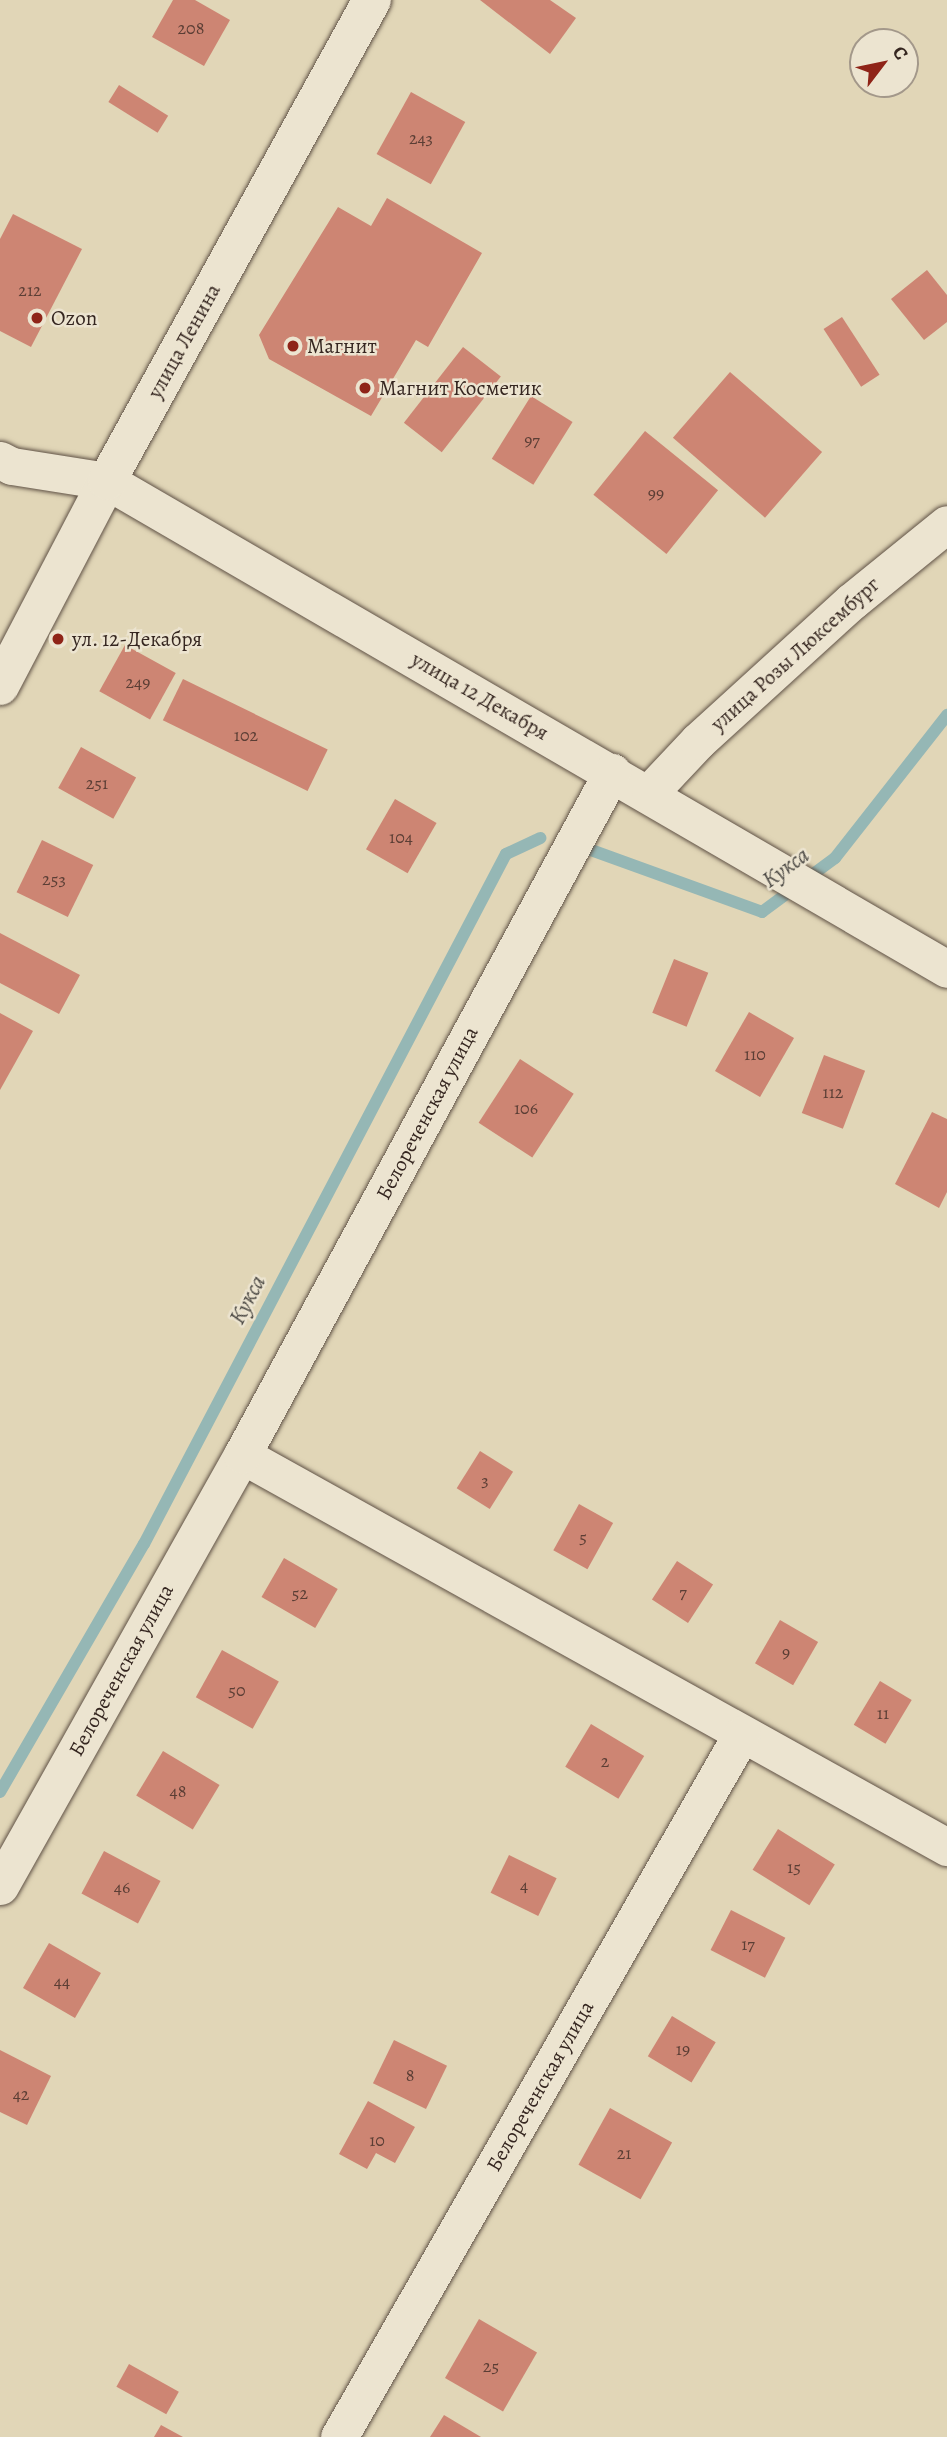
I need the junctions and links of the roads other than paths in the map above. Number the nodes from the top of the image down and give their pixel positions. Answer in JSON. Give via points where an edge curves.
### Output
{"nodes":[{"id":1,"x":372,"y":0,"type":"edge"},
{"id":2,"x":0,"y":460,"type":"edge"},
{"id":3,"x":107,"y":481,"type":"junction"},
{"id":4,"x":947,"y":524,"type":"edge"},
{"id":5,"x":0,"y":685,"type":"edge"},
{"id":6,"x":612,"y":772,"type":"junction"},
{"id":7,"x":650,"y":792,"type":"junction"},
{"id":8,"x":947,"y":969,"type":"edge"},
{"id":9,"x":242,"y":1455,"type":"junction"},
{"id":10,"x":741,"y":1735,"type":"junction"},
{"id":11,"x":947,"y":1847,"type":"edge"},
{"id":12,"x":0,"y":1885,"type":"edge"},
{"id":13,"x":339,"y":2437,"type":"edge"}],
"edges":[{"from":1,"to":3,"type":"street","name":"улица Ленина"},
{"from":2,"to":3,"type":"street","name":"улица 12 Декабря","via":[[12,466]]},
{"from":3,"to":5,"type":"street","name":"улица Ленина"},
{"from":3,"to":6,"type":"street","name":"улица 12 Декабря"},
{"from":4,"to":7,"type":"street","name":"улица Розы Люксембург","via":[[842,611],[698,741]]},
{"from":6,"to":7,"type":"street","name":"улица 12 Декабря"},
{"from":6,"to":9,"type":"street","name":"Белореченская улица"},
{"from":7,"to":8,"type":"street","name":"улица 12 Декабря"},
{"from":9,"to":10,"type":"street"},
{"from":9,"to":12,"type":"street","name":"Белореченская улица"},
{"from":10,"to":11,"type":"street"},
{"from":10,"to":13,"type":"street","name":"Белореченская улица"}]}
